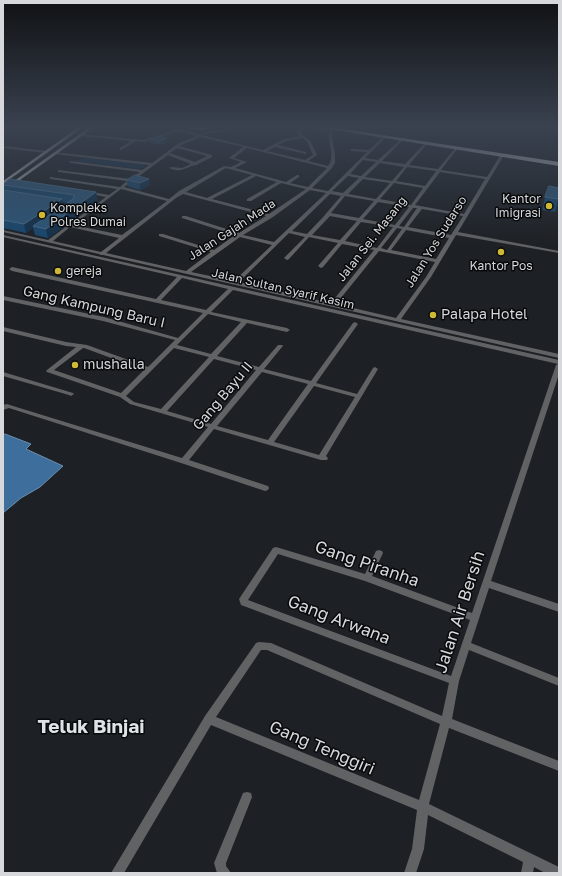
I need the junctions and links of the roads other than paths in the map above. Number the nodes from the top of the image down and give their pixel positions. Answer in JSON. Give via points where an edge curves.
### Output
{"nodes":[{"id":1,"x":25,"y":167,"type":"edge"},
{"id":2,"x":36,"y":167,"type":"edge"},
{"id":3,"x":109,"y":167,"type":"edge"},
{"id":4,"x":148,"y":167,"type":"edge"},
{"id":5,"x":187,"y":167,"type":"edge"},
{"id":6,"x":325,"y":167,"type":"edge"},
{"id":7,"x":355,"y":167,"type":"edge"},
{"id":8,"x":372,"y":167,"type":"edge"},
{"id":9,"x":405,"y":167,"type":"edge"},
{"id":10,"x":412,"y":167,"type":"edge"},
{"id":11,"x":442,"y":167,"type":"edge"},
{"id":12,"x":494,"y":167,"type":"edge"},
{"id":13,"x":171,"y":168,"type":"dead end"},
{"id":14,"x":232,"y":168,"type":"joint"},
{"id":15,"x":330,"y":168,"type":"joint"},
{"id":16,"x":59,"y":171,"type":"dead end"},
{"id":17,"x":142,"y":171,"type":"junction"},
{"id":18,"x":439,"y":171,"type":"junction"},
{"id":19,"x":256,"y":175,"type":"junction"},
{"id":20,"x":347,"y":175,"type":"junction"},
{"id":21,"x":298,"y":176,"type":"dead end"},
{"id":22,"x":362,"y":177,"type":"junction"},
{"id":23,"x":52,"y":178,"type":"dead end"},
{"id":24,"x":487,"y":178,"type":"junction"},
{"id":25,"x":130,"y":180,"type":"junction"},
{"id":26,"x":4,"y":181,"type":"edge"},
{"id":27,"x":16,"y":182,"type":"junction"},
{"id":28,"x":279,"y":182,"type":"junction"},
{"id":29,"x":392,"y":182,"type":"junction"},
{"id":30,"x":22,"y":183,"type":"edge"},
{"id":31,"x":287,"y":183,"type":"junction"},
{"id":32,"x":426,"y":187,"type":"junction"},
{"id":33,"x":121,"y":188,"type":"junction"},
{"id":34,"x":310,"y":189,"type":"junction"},
{"id":35,"x":3,"y":191,"type":"edge"},
{"id":36,"x":81,"y":191,"type":"edge"},
{"id":37,"x":181,"y":192,"type":"junction"},
{"id":38,"x":328,"y":192,"type":"junction"},
{"id":39,"x":344,"y":195,"type":"junction"},
{"id":40,"x":110,"y":196,"type":"junction"},
{"id":41,"x":170,"y":200,"type":"junction"},
{"id":42,"x":208,"y":200,"type":"junction"},
{"id":43,"x":249,"y":200,"type":"dead end"},
{"id":44,"x":378,"y":200,"type":"junction"},
{"id":45,"x":411,"y":206,"type":"junction"},
{"id":46,"x":420,"y":208,"type":"junction"},
{"id":47,"x":328,"y":214,"type":"junction"},
{"id":48,"x":465,"y":215,"type":"junction"},
{"id":49,"x":271,"y":216,"type":"junction"},
{"id":50,"x":184,"y":217,"type":"dead end"},
{"id":51,"x":402,"y":219,"type":"junction"},
{"id":52,"x":361,"y":220,"type":"junction"},
{"id":53,"x":412,"y":220,"type":"junction"},
{"id":54,"x":70,"y":226,"type":"junction"},
{"id":55,"x":396,"y":226,"type":"junction"},
{"id":56,"x":406,"y":228,"type":"junction"},
{"id":57,"x":3,"y":231,"type":"edge"},
{"id":58,"x":34,"y":232,"type":"edge"},
{"id":59,"x":289,"y":232,"type":"junction"},
{"id":60,"x":392,"y":232,"type":"junction"},
{"id":61,"x":162,"y":234,"type":"dead end"},
{"id":62,"x":402,"y":234,"type":"junction"},
{"id":63,"x":240,"y":235,"type":"junction"},
{"id":64,"x":453,"y":235,"type":"junction"},
{"id":65,"x":3,"y":236,"type":"edge"},
{"id":66,"x":27,"y":236,"type":"junction"},
{"id":67,"x":123,"y":236,"type":"junction"},
{"id":68,"x":308,"y":236,"type":"junction"},
{"id":69,"x":49,"y":241,"type":"junction"},
{"id":70,"x":342,"y":242,"type":"junction"},
{"id":71,"x":276,"y":244,"type":"junction"},
{"id":72,"x":378,"y":249,"type":"junction"},
{"id":73,"x":388,"y":251,"type":"junction"},
{"id":74,"x":215,"y":252,"type":"junction"},
{"id":75,"x":559,"y":252,"type":"edge"},
{"id":76,"x":101,"y":254,"type":"junction"},
{"id":77,"x":287,"y":258,"type":"dead end"},
{"id":78,"x":438,"y":261,"type":"junction"},
{"id":79,"x":321,"y":266,"type":"dead end"},
{"id":80,"x":12,"y":269,"type":"dead end"},
{"id":81,"x":186,"y":273,"type":"junction"},
{"id":82,"x":180,"y":277,"type":"junction"},
{"id":83,"x":233,"y":286,"type":"junction"},
{"id":84,"x":3,"y":298,"type":"edge"},
{"id":85,"x":158,"y":300,"type":"junction"},
{"id":86,"x":332,"y":305,"type":"junction"},
{"id":87,"x":209,"y":312,"type":"junction"},
{"id":88,"x":398,"y":319,"type":"junction"},
{"id":89,"x":245,"y":321,"type":"junction"},
{"id":90,"x":357,"y":321,"type":"junction"},
{"id":91,"x":3,"y":330,"type":"edge"},
{"id":92,"x":287,"y":330,"type":"dead end"},
{"id":93,"x":180,"y":340,"type":"junction"},
{"id":94,"x":81,"y":346,"type":"junction"},
{"id":95,"x":174,"y":346,"type":"junction"},
{"id":96,"x":280,"y":346,"type":"dead end"},
{"id":97,"x":213,"y":356,"type":"junction"},
{"id":98,"x":559,"y":356,"type":"edge"},
{"id":99,"x":559,"y":363,"type":"edge"},
{"id":100,"x":261,"y":369,"type":"junction"},
{"id":101,"x":375,"y":369,"type":"dead end"},
{"id":102,"x":149,"y":370,"type":"junction"},
{"id":103,"x":3,"y":374,"type":"edge"},
{"id":104,"x":312,"y":383,"type":"junction"},
{"id":105,"x":71,"y":394,"type":"dead end"},
{"id":106,"x":122,"y":396,"type":"junction"},
{"id":107,"x":358,"y":396,"type":"junction"},
{"id":108,"x":3,"y":408,"type":"edge"},
{"id":109,"x":162,"y":412,"type":"junction"},
{"id":110,"x":214,"y":426,"type":"junction"},
{"id":111,"x":270,"y":442,"type":"junction"},
{"id":112,"x":184,"y":461,"type":"junction"},
{"id":113,"x":265,"y":488,"type":"dead end"},
{"id":114,"x":379,"y":553,"type":"dead end"},
{"id":115,"x":259,"y":574,"type":"joint"},
{"id":116,"x":367,"y":578,"type":"junction"},
{"id":117,"x":486,"y":583,"type":"junction"},
{"id":118,"x":559,"y":608,"type":"edge"},
{"id":119,"x":475,"y":618,"type":"junction"},
{"id":120,"x":466,"y":645,"type":"junction"},
{"id":121,"x":454,"y":682,"type":"junction"},
{"id":122,"x":559,"y":682,"type":"edge"},
{"id":123,"x":209,"y":719,"type":"junction"},
{"id":124,"x":446,"y":722,"type":"junction"},
{"id":125,"x":559,"y":766,"type":"edge"},
{"id":126,"x":247,"y":796,"type":"dead end"},
{"id":127,"x":423,"y":808,"type":"junction"},
{"id":128,"x":529,"y":860,"type":"junction"},
{"id":129,"x":118,"y":873,"type":"edge"},
{"id":130,"x":225,"y":873,"type":"edge"},
{"id":131,"x":410,"y":873,"type":"edge"},
{"id":132,"x":527,"y":873,"type":"edge"},
{"id":133,"x":558,"y":873,"type":"edge"}],
"edges":[{"from":1,"to":26,"type":"main road"},
{"from":2,"to":27,"type":"main road"},
{"from":3,"to":17,"type":"street"},
{"from":4,"to":17,"type":"street"},
{"from":5,"to":13,"type":"street"},
{"from":6,"to":15,"type":"street"},
{"from":7,"to":20,"type":"street"},
{"from":8,"to":22,"type":"street"},
{"from":9,"to":29,"type":"street"},
{"from":10,"to":18,"type":"street"},
{"from":11,"to":18,"type":"street","name":"Jalan Sei. Masang"},
{"from":12,"to":24,"type":"street","name":"Jalan Yos Sudarso"},
{"from":14,"to":19,"type":"street"},
{"from":14,"to":37,"type":"street","via":[[222,168]]},
{"from":15,"to":34,"type":"street","name":"Jalan Gajah Mada"},
{"from":16,"to":25,"type":"street"},
{"from":17,"to":25,"type":"street"},
{"from":18,"to":24,"type":"street"},
{"from":18,"to":32,"type":"street","name":"Jalan Sei. Masang"},
{"from":19,"to":28,"type":"street"},
{"from":19,"to":42,"type":"street"},
{"from":20,"to":22,"type":"street"},
{"from":20,"to":38,"type":"street"},
{"from":21,"to":31,"type":"street"},
{"from":22,"to":29,"type":"street"},
{"from":22,"to":39,"type":"street"},
{"from":23,"to":33,"type":"street"},
{"from":24,"to":48,"type":"street","name":"Jalan Yos Sudarso"},
{"from":25,"to":33,"type":"street"},
{"from":27,"to":30,"type":"street"},
{"from":27,"to":35,"type":"main road"},
{"from":28,"to":31,"type":"street"},
{"from":28,"to":43,"type":"street"},
{"from":29,"to":32,"type":"street"},
{"from":29,"to":44,"type":"street"},
{"from":31,"to":34,"type":"street"},
{"from":32,"to":45,"type":"street","name":"Jalan Sei. Masang"},
{"from":33,"to":40,"type":"street"},
{"from":33,"to":41,"type":"street"},
{"from":34,"to":38,"type":"street"},
{"from":34,"to":49,"type":"street","name":"Jalan Gajah Mada"},
{"from":36,"to":40,"type":"street"},
{"from":37,"to":41,"type":"street"},
{"from":37,"to":42,"type":"street"},
{"from":38,"to":39,"type":"street"},
{"from":38,"to":59,"type":"street"},
{"from":39,"to":44,"type":"street"},
{"from":39,"to":47,"type":"street"},
{"from":40,"to":54,"type":"street"},
{"from":41,"to":67,"type":"street"},
{"from":42,"to":49,"type":"street"},
{"from":44,"to":45,"type":"street"},
{"from":44,"to":52,"type":"street"},
{"from":45,"to":46,"type":"street"},
{"from":45,"to":51,"type":"street","name":"Jalan Sei. Masang"},
{"from":46,"to":48,"type":"street"},
{"from":46,"to":53,"type":"street"},
{"from":47,"to":52,"type":"street"},
{"from":47,"to":68,"type":"street"},
{"from":48,"to":64,"type":"street","name":"Jalan Yos Sudarso"},
{"from":49,"to":63,"type":"street","name":"Jalan Gajah Mada"},
{"from":50,"to":63,"type":"street"},
{"from":51,"to":53,"type":"street"},
{"from":51,"to":55,"type":"street","name":"Jalan Sei. Masang"},
{"from":52,"to":55,"type":"street"},
{"from":52,"to":70,"type":"street"},
{"from":53,"to":56,"type":"street"},
{"from":54,"to":67,"type":"street"},
{"from":54,"to":69,"type":"street"},
{"from":55,"to":56,"type":"street"},
{"from":55,"to":60,"type":"street","name":"Jalan Sei. Masang"},
{"from":56,"to":62,"type":"street"},
{"from":56,"to":64,"type":"street"},
{"from":57,"to":66,"type":"street","name":"Jalan Sultan Syarif Kasim"},
{"from":58,"to":66,"type":"street"},
{"from":59,"to":68,"type":"street"},
{"from":59,"to":71,"type":"street"},
{"from":60,"to":62,"type":"street"},
{"from":60,"to":72,"type":"street","name":"Jalan Sei. Masang"},
{"from":61,"to":74,"type":"street"},
{"from":62,"to":73,"type":"street"},
{"from":63,"to":71,"type":"street"},
{"from":63,"to":74,"type":"street","name":"Jalan Gajah Mada"},
{"from":64,"to":75,"type":"street"},
{"from":64,"to":78,"type":"street","name":"Jalan Yos Sudarso"},
{"from":65,"to":82,"type":"street","name":"Jalan Sultan Syarif Kasim"},
{"from":66,"to":69,"type":"street","name":"Jalan Sultan Syarif Kasim"},
{"from":67,"to":76,"type":"street"},
{"from":68,"to":70,"type":"street"},
{"from":68,"to":77,"type":"street"},
{"from":69,"to":76,"type":"street","name":"Jalan Sultan Syarif Kasim"},
{"from":70,"to":72,"type":"street"},
{"from":70,"to":79,"type":"street"},
{"from":71,"to":83,"type":"street"},
{"from":72,"to":73,"type":"street"},
{"from":72,"to":86,"type":"street","name":"Jalan Sei. Masang"},
{"from":73,"to":78,"type":"street"},
{"from":74,"to":81,"type":"street","name":"Jalan Gajah Mada"},
{"from":76,"to":81,"type":"street","name":"Jalan Sultan Syarif Kasim"},
{"from":78,"to":88,"type":"street","name":"Jalan Yos Sudarso"},
{"from":80,"to":85,"type":"street"},
{"from":81,"to":83,"type":"street","name":"Jalan Sultan Syarif Kasim"},
{"from":82,"to":83,"type":"street","name":"Jalan Sultan Syarif Kasim"},
{"from":82,"to":85,"type":"street"},
{"from":83,"to":86,"type":"street","name":"Jalan Sultan Syarif Kasim"},
{"from":83,"to":87,"type":"street"},
{"from":83,"to":90,"type":"street","name":"Jalan Sultan Syarif Kasim"},
{"from":84,"to":93,"type":"street","name":"Gang Kampung Baru I","via":[[104,319]]},
{"from":85,"to":87,"type":"street"},
{"from":86,"to":88,"type":"street","name":"Jalan Sultan Syarif Kasim"},
{"from":87,"to":89,"type":"street"},
{"from":87,"to":93,"type":"street"},
{"from":88,"to":98,"type":"street","name":"Jalan Sultan Syarif Kasim"},
{"from":89,"to":92,"type":"street"},
{"from":89,"to":97,"type":"street"},
{"from":90,"to":99,"type":"street","name":"Jalan Sultan Syarif Kasim"},
{"from":90,"to":104,"type":"street"},
{"from":91,"to":94,"type":"street"},
{"from":93,"to":95,"type":"street"},
{"from":94,"to":102,"type":"street"},
{"from":94,"to":106,"type":"street","via":[[49,371]]},
{"from":95,"to":97,"type":"street"},
{"from":95,"to":102,"type":"street"},
{"from":96,"to":100,"type":"street","name":"Gang Bayu II"},
{"from":97,"to":100,"type":"street"},
{"from":97,"to":109,"type":"street"},
{"from":99,"to":117,"type":"street","name":"Jalan Air Bersih"},
{"from":100,"to":104,"type":"street"},
{"from":100,"to":110,"type":"street","name":"Gang Bayu II"},
{"from":101,"to":107,"type":"street"},
{"from":102,"to":106,"type":"street"},
{"from":103,"to":105,"type":"street"},
{"from":104,"to":107,"type":"street"},
{"from":104,"to":111,"type":"street"},
{"from":106,"to":109,"type":"street","via":[[132,403]]},
{"from":107,"to":111,"type":"street","via":[[322,456],[324,458]]},
{"from":108,"to":112,"type":"street","via":[[11,407]]},
{"from":109,"to":110,"type":"street"},
{"from":110,"to":111,"type":"street"},
{"from":110,"to":112,"type":"street","name":"Gang Bayu II"},
{"from":112,"to":113,"type":"street"},
{"from":114,"to":116,"type":"street"},
{"from":115,"to":116,"type":"street","name":"Gang Piranha","via":[[276,550]]},
{"from":115,"to":121,"type":"street","name":"Gang Arwana","via":[[243,599],[244,602]]},
{"from":116,"to":119,"type":"street","name":"Gang Piranha"},
{"from":117,"to":118,"type":"street"},
{"from":117,"to":119,"type":"street","name":"Jalan Air Bersih"},
{"from":119,"to":120,"type":"street","name":"Jalan Air Bersih"},
{"from":120,"to":121,"type":"street","name":"Jalan Air Bersih"},
{"from":120,"to":122,"type":"street"},
{"from":121,"to":124,"type":"street","name":"Jalan Air Bersih"},
{"from":123,"to":124,"type":"street","via":[[257,648],[266,645]]},
{"from":123,"to":127,"type":"street","name":"Gang Tenggiri"},
{"from":123,"to":129,"type":"street"},
{"from":124,"to":125,"type":"street"},
{"from":124,"to":127,"type":"street","name":"Jalan Air Bersih"},
{"from":126,"to":130,"type":"street","via":[[220,863],[220,870]]},
{"from":127,"to":128,"type":"street","name":"Gang Tenggiri"},
{"from":127,"to":131,"type":"street","name":"Jalan Air Bersih","via":[[418,850]]},
{"from":128,"to":132,"type":"street"},
{"from":128,"to":133,"type":"street","name":"Gang Tenggiri"}]}
